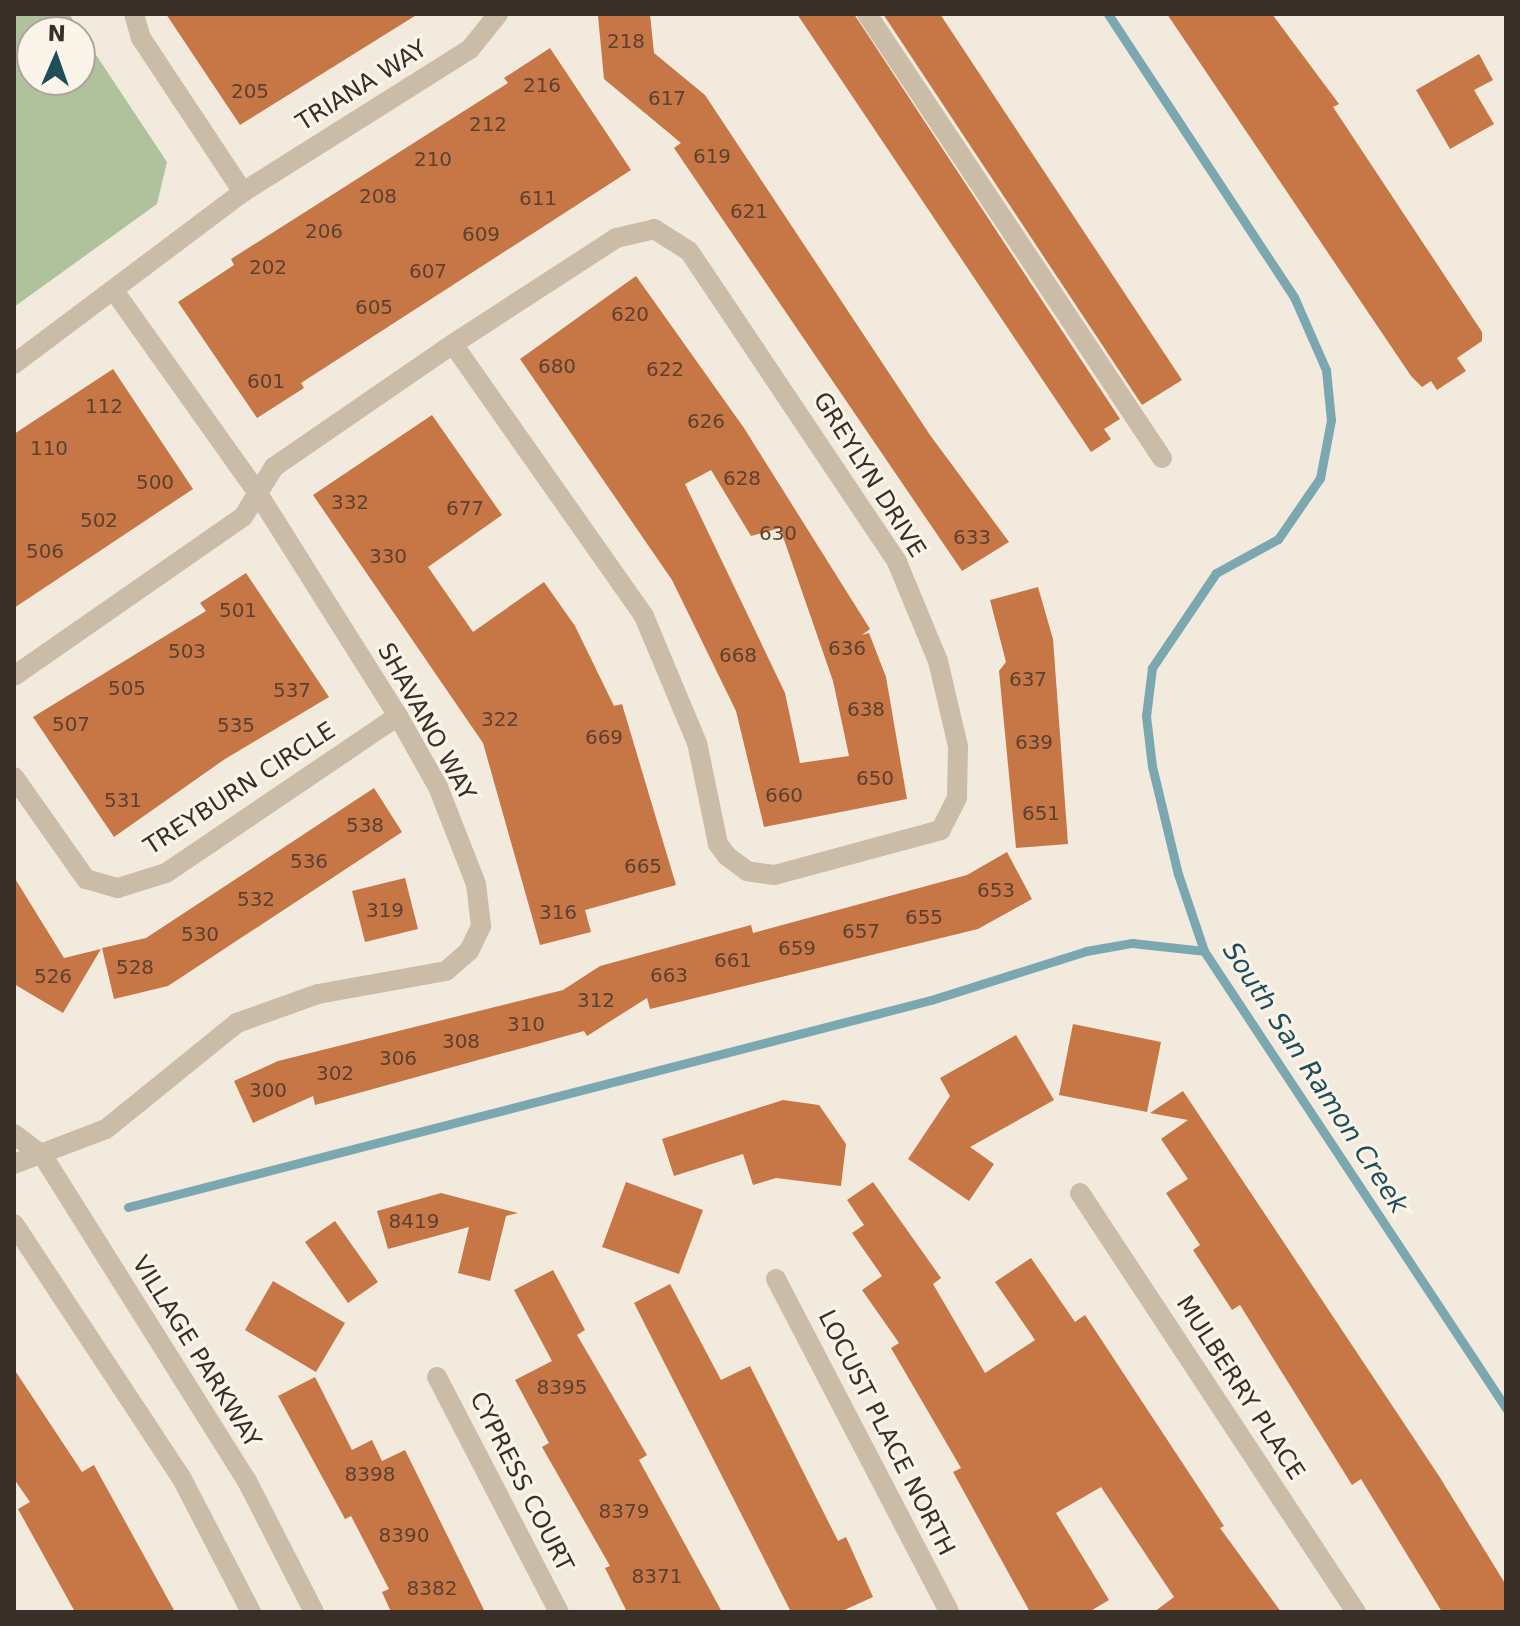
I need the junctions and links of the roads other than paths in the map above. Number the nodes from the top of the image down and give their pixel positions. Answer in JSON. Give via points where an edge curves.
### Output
{"nodes":[{"id":1,"x":134,"y":14,"type":"edge"},
{"id":2,"x":498,"y":14,"type":"edge"},
{"id":3,"x":867,"y":14,"type":"edge"},
{"id":4,"x":243,"y":192,"type":"junction"},
{"id":5,"x":115,"y":292,"type":"junction"},
{"id":6,"x":453,"y":344,"type":"junction"},
{"id":7,"x":14,"y":364,"type":"edge"},
{"id":8,"x":1162,"y":458,"type":"dead end"},
{"id":9,"x":257,"y":492,"type":"junction"},
{"id":10,"x":14,"y":676,"type":"edge"},
{"id":11,"x":398,"y":716,"type":"junction"},
{"id":12,"x":14,"y":777,"type":"edge"},
{"id":13,"x":14,"y":1134,"type":"edge"},
{"id":14,"x":43,"y":1156,"type":"junction"},
{"id":15,"x":14,"y":1164,"type":"edge"},
{"id":16,"x":1080,"y":1193,"type":"dead end"},
{"id":17,"x":14,"y":1224,"type":"edge"},
{"id":18,"x":776,"y":1279,"type":"dead end"},
{"id":19,"x":437,"y":1377,"type":"dead end"},
{"id":20,"x":251,"y":1612,"type":"edge"},
{"id":21,"x":314,"y":1612,"type":"edge"},
{"id":22,"x":559,"y":1612,"type":"edge"},
{"id":23,"x":949,"y":1612,"type":"edge"},
{"id":24,"x":1356,"y":1612,"type":"edge"}],
"edges":[{"from":1,"to":4,"type":"street","via":[[141,38]]},
{"from":2,"to":4,"type":"street","name":"TRIANA WAY","via":[[470,49]]},
{"from":3,"to":8,"type":"street"},
{"from":4,"to":5,"type":"street","name":"TRIANA WAY"},
{"from":5,"to":7,"type":"street","name":"TRIANA WAY"},
{"from":5,"to":9,"type":"street","name":"SHAVANO WAY"},
{"from":6,"to":6,"type":"street","name":"GREYLYN DRIVE","via":[[644,616],[697,743],[718,844],[727,856],[747,871],[774,875],[941,830],[957,798],[958,746],[938,661],[897,562],[681,242],[654,229],[616,238]]},
{"from":6,"to":9,"type":"street","name":"GREYLYN DRIVE","via":[[274,467]]},
{"from":9,"to":10,"type":"street","via":[[243,517]]},
{"from":9,"to":11,"type":"street","name":"SHAVANO WAY"},
{"from":11,"to":12,"type":"street","name":"TREYBURN CIRCLE","via":[[166,873],[118,888],[86,879]]},
{"from":11,"to":14,"type":"street","name":"SHAVANO WAY","via":[[438,787],[476,884],[481,926],[469,951],[446,971],[318,994],[237,1023],[106,1129]]},
{"from":13,"to":14,"type":"street","name":"VILLAGE PARKWAY"},
{"from":14,"to":15,"type":"street","name":"SHAVANO WAY"},
{"from":14,"to":21,"type":"street","name":"VILLAGE PARKWAY","via":[[247,1481]]},
{"from":16,"to":24,"type":"street","name":"MULBERRY PLACE"},
{"from":17,"to":20,"type":"street","via":[[181,1477]]},
{"from":18,"to":23,"type":"street","name":"LOCUST PLACE NORTH"},
{"from":19,"to":22,"type":"street","name":"CYPRESS COURT"}]}
